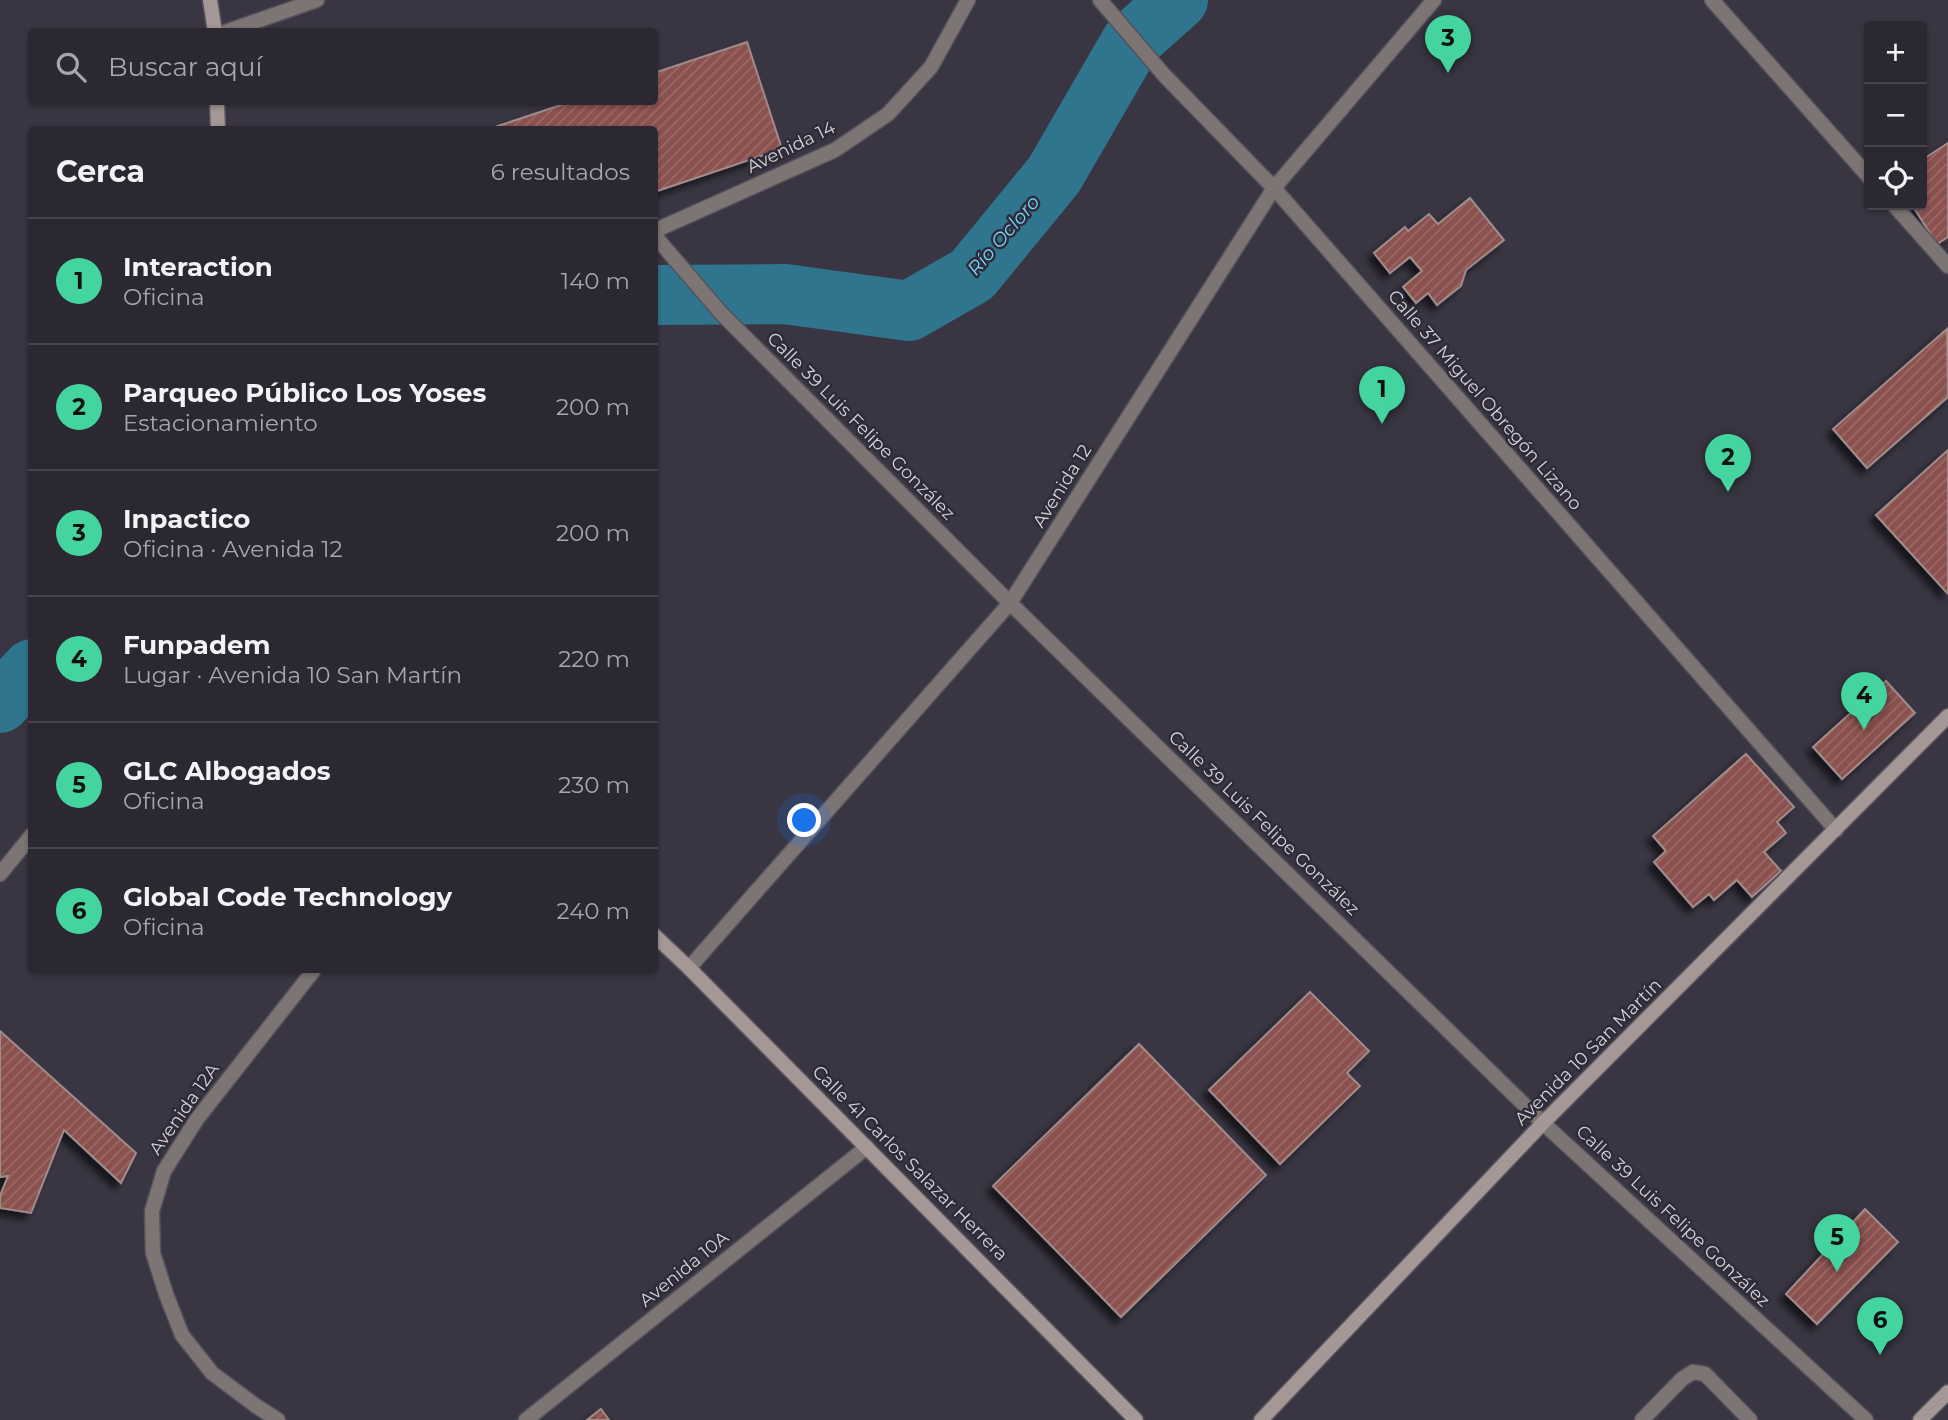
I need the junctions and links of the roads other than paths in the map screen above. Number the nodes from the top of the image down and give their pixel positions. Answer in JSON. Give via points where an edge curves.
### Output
{"nodes":[{"id":1,"x":209,"y":0,"type":"edge"},
{"id":2,"x":317,"y":0,"type":"edge"},
{"id":3,"x":968,"y":0,"type":"edge"},
{"id":4,"x":1100,"y":0,"type":"edge"},
{"id":5,"x":1434,"y":0,"type":"edge"},
{"id":6,"x":1712,"y":0,"type":"edge"},
{"id":7,"x":214,"y":28,"type":"edge"},
{"id":8,"x":236,"y":28,"type":"edge"},
{"id":9,"x":217,"y":105,"type":"edge"},
{"id":10,"x":218,"y":126,"type":"edge"},
{"id":11,"x":1864,"y":171,"type":"edge"},
{"id":12,"x":1273,"y":188,"type":"junction"},
{"id":13,"x":1898,"y":210,"type":"edge"},
{"id":14,"x":658,"y":231,"type":"edge"},
{"id":15,"x":658,"y":238,"type":"edge"},
{"id":16,"x":1948,"y":266,"type":"edge"},
{"id":17,"x":1010,"y":603,"type":"junction"},
{"id":18,"x":1948,"y":716,"type":"edge"},
{"id":19,"x":1836,"y":830,"type":"junction"},
{"id":20,"x":28,"y":840,"type":"edge"},
{"id":21,"x":0,"y":874,"type":"edge"},
{"id":22,"x":658,"y":939,"type":"edge"},
{"id":23,"x":689,"y":968,"type":"junction"},
{"id":24,"x":312,"y":973,"type":"edge"},
{"id":25,"x":1543,"y":1123,"type":"junction"},
{"id":26,"x":867,"y":1147,"type":"junction"},
{"id":27,"x":1948,"y":1392,"type":"edge"},
{"id":28,"x":278,"y":1420,"type":"edge"},
{"id":29,"x":526,"y":1420,"type":"edge"},
{"id":30,"x":1136,"y":1420,"type":"edge"},
{"id":31,"x":1261,"y":1420,"type":"edge"},
{"id":32,"x":1642,"y":1420,"type":"edge"},
{"id":33,"x":1749,"y":1420,"type":"edge"},
{"id":34,"x":1866,"y":1420,"type":"edge"},
{"id":35,"x":1920,"y":1420,"type":"edge"}],
"edges":[{"from":1,"to":7,"type":"street"},
{"from":2,"to":8,"type":"street"},
{"from":3,"to":14,"type":"street","name":"Avenida 14","via":[[931,67],[888,114],[835,150]]},
{"from":4,"to":12,"type":"street","name":"Calle 37 Miguel Obregón Lizano","via":[[1164,75]]},
{"from":5,"to":12,"type":"street","name":"Avenida 12"},
{"from":6,"to":11,"type":"street"},
{"from":9,"to":10,"type":"street"},
{"from":12,"to":17,"type":"street","name":"Avenida 12"},
{"from":12,"to":19,"type":"street","name":"Calle 37 Miguel Obregón Lizano"},
{"from":13,"to":16,"type":"street"},
{"from":15,"to":17,"type":"street","name":"Calle 39 Luis Felipe González","via":[[721,313]]},
{"from":17,"to":23,"type":"street","name":"Avenida 12"},
{"from":17,"to":25,"type":"street","name":"Calle 39 Luis Felipe González"},
{"from":18,"to":19,"type":"street","name":"Avenida 10 San Martín"},
{"from":19,"to":25,"type":"street","name":"Avenida 10 San Martín"},
{"from":20,"to":21,"type":"street"},
{"from":22,"to":23,"type":"street","name":"Calle 41 Carlos Salazar Herrera"},
{"from":23,"to":26,"type":"street","name":"Calle 41 Carlos Salazar Herrera"},
{"from":24,"to":28,"type":"street","name":"Avenida 12A","via":[[197,1119],[164,1171],[152,1211],[153,1253],[182,1335],[212,1373]]},
{"from":25,"to":31,"type":"street","name":"Avenida 10 San Martín"},
{"from":25,"to":34,"type":"street","name":"Calle 39 Luis Felipe González"},
{"from":26,"to":29,"type":"street","name":"Avenida 10A"},
{"from":26,"to":30,"type":"street","name":"Calle 41 Carlos Salazar Herrera"},
{"from":27,"to":35,"type":"street"},
{"from":32,"to":33,"type":"street","via":[[1693,1371],[1704,1374]]}]}
